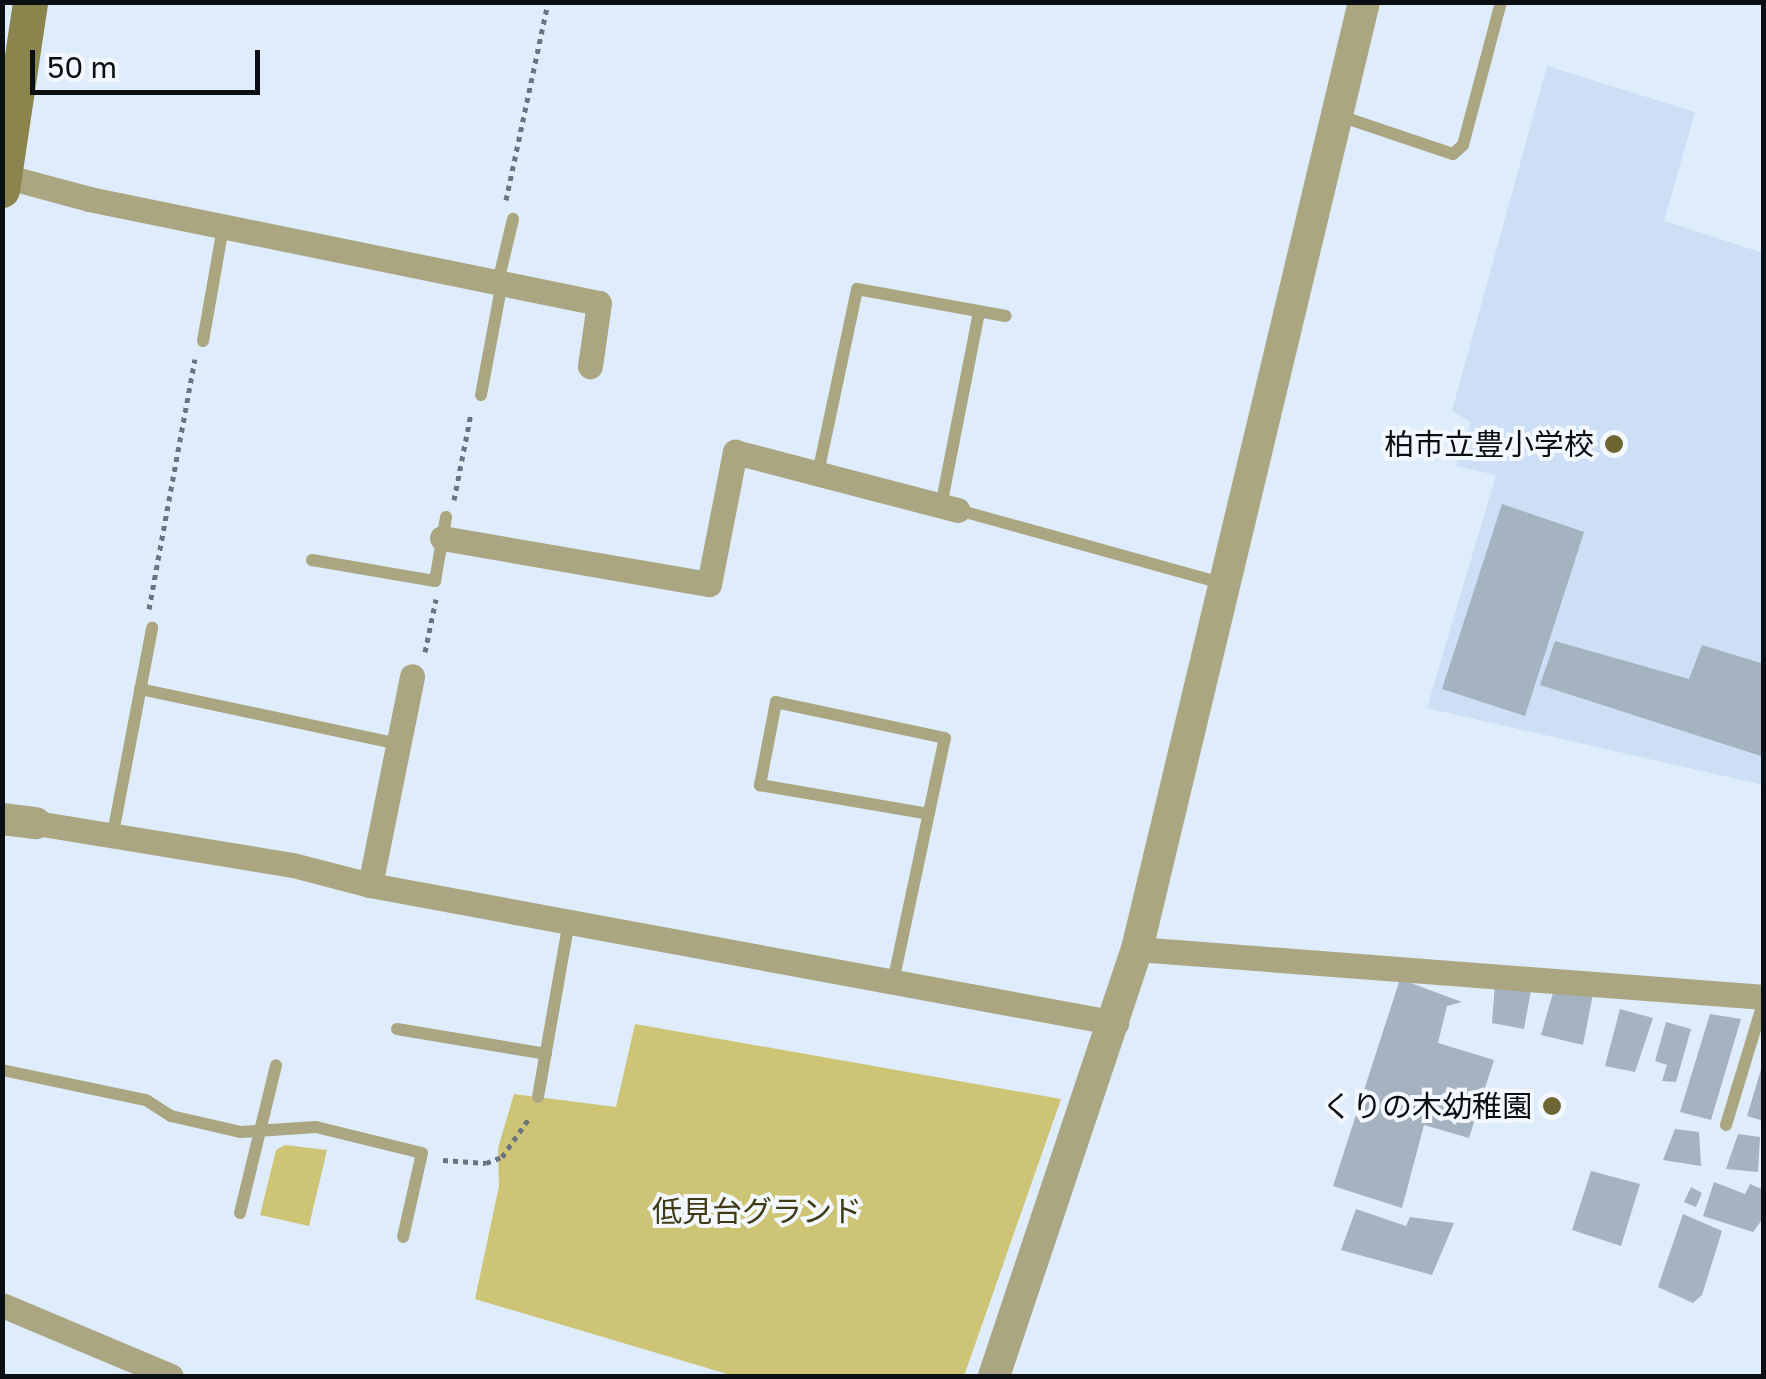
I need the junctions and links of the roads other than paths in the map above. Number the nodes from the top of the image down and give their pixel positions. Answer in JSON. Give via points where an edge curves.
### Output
{"nodes":[{"id":1,"x":1364,"y":2,"type":"edge"},
{"id":2,"x":1501,"y":2,"type":"edge"},
{"id":3,"x":22,"y":4,"type":"edge"},
{"id":4,"x":1340,"y":116,"type":"junction"},
{"id":5,"x":3,"y":180,"type":"edge"},
{"id":6,"x":514,"y":219,"type":"road end"},
{"id":7,"x":223,"y":227,"type":"junction"},
{"id":8,"x":500,"y":282,"type":"junction"},
{"id":9,"x":979,"y":312,"type":"junction"},
{"id":10,"x":1006,"y":316,"type":"dead end"},
{"id":11,"x":203,"y":342,"type":"road end"},
{"id":12,"x":590,"y":366,"type":"dead end"},
{"id":13,"x":481,"y":395,"type":"road end"},
{"id":14,"x":818,"y":473,"type":"junction"},
{"id":15,"x":950,"y":508,"type":"junction"},
{"id":16,"x":444,"y":528,"type":"joint"},
{"id":17,"x":312,"y":560,"type":"dead end"},
{"id":18,"x":1226,"y":585,"type":"junction"},
{"id":19,"x":152,"y":628,"type":"road end"},
{"id":20,"x":412,"y":676,"type":"road end"},
{"id":21,"x":140,"y":690,"type":"junction"},
{"id":22,"x":399,"y":744,"type":"junction"},
{"id":23,"x":929,"y":814,"type":"junction"},
{"id":24,"x":2,"y":819,"type":"edge"},
{"id":25,"x":36,"y":823,"type":"joint"},
{"id":26,"x":113,"y":833,"type":"junction"},
{"id":27,"x":370,"y":885,"type":"junction"},
{"id":28,"x":569,"y":922,"type":"junction"},
{"id":29,"x":1137,"y":949,"type":"junction"},
{"id":30,"x":894,"y":982,"type":"junction"},
{"id":31,"x":1764,"y":999,"type":"edge"},
{"id":32,"x":1116,"y":1023,"type":"junction"},
{"id":33,"x":397,"y":1029,"type":"dead end"},
{"id":34,"x":546,"y":1054,"type":"junction"},
{"id":35,"x":276,"y":1064,"type":"dead end"},
{"id":36,"x":2,"y":1070,"type":"edge"},
{"id":37,"x":538,"y":1096,"type":"road end"},
{"id":38,"x":1726,"y":1125,"type":"dead end"},
{"id":39,"x":263,"y":1126,"type":"junction"},
{"id":40,"x":240,"y":1213,"type":"dead end"},
{"id":41,"x":402,"y":1237,"type":"dead end"},
{"id":42,"x":2,"y":1305,"type":"edge"},
{"id":43,"x":171,"y":1376,"type":"edge"},
{"id":44,"x":994,"y":1376,"type":"edge"}],
"edges":[{"from":1,"to":4,"type":"street"},
{"from":2,"to":4,"type":"lane","via":[[1463,145],[1453,154]]},
{"from":3,"to":5,"type":"main road"},
{"from":4,"to":18,"type":"street"},
{"from":5,"to":7,"type":"street"},
{"from":6,"to":8,"type":"lane"},
{"from":7,"to":8,"type":"street"},
{"from":7,"to":11,"type":"lane"},
{"from":8,"to":12,"type":"street","via":[[599,303]]},
{"from":8,"to":13,"type":"lane"},
{"from":9,"to":10,"type":"lane"},
{"from":9,"to":14,"type":"lane","via":[[857,289]]},
{"from":9,"to":15,"type":"lane"},
{"from":14,"to":15,"type":"street"},
{"from":14,"to":16,"type":"street","via":[[735,452],[709,584]]},
{"from":15,"to":18,"type":"lane"},
{"from":16,"to":17,"type":"lane","via":[[435,582]]},
{"from":18,"to":29,"type":"street"},
{"from":19,"to":21,"type":"lane"},
{"from":20,"to":22,"type":"street"},
{"from":21,"to":22,"type":"lane"},
{"from":21,"to":26,"type":"lane"},
{"from":22,"to":27,"type":"street"},
{"from":23,"to":23,"type":"lane","via":[[945,738],[776,702],[760,785]]},
{"from":23,"to":30,"type":"lane"},
{"from":24,"to":25,"type":"street"},
{"from":25,"to":26,"type":"street"},
{"from":26,"to":27,"type":"street"},
{"from":27,"to":28,"type":"street"},
{"from":28,"to":30,"type":"street"},
{"from":28,"to":34,"type":"lane"},
{"from":29,"to":31,"type":"street"},
{"from":29,"to":32,"type":"street"},
{"from":30,"to":32,"type":"street"},
{"from":31,"to":38,"type":"lane"},
{"from":32,"to":44,"type":"street"},
{"from":33,"to":34,"type":"lane"},
{"from":34,"to":37,"type":"lane"},
{"from":35,"to":39,"type":"lane"},
{"from":36,"to":39,"type":"lane","via":[[146,1100],[171,1116],[241,1132]]},
{"from":39,"to":40,"type":"lane"},
{"from":39,"to":41,"type":"lane","via":[[316,1127],[422,1153]]},
{"from":42,"to":43,"type":"street"}]}
